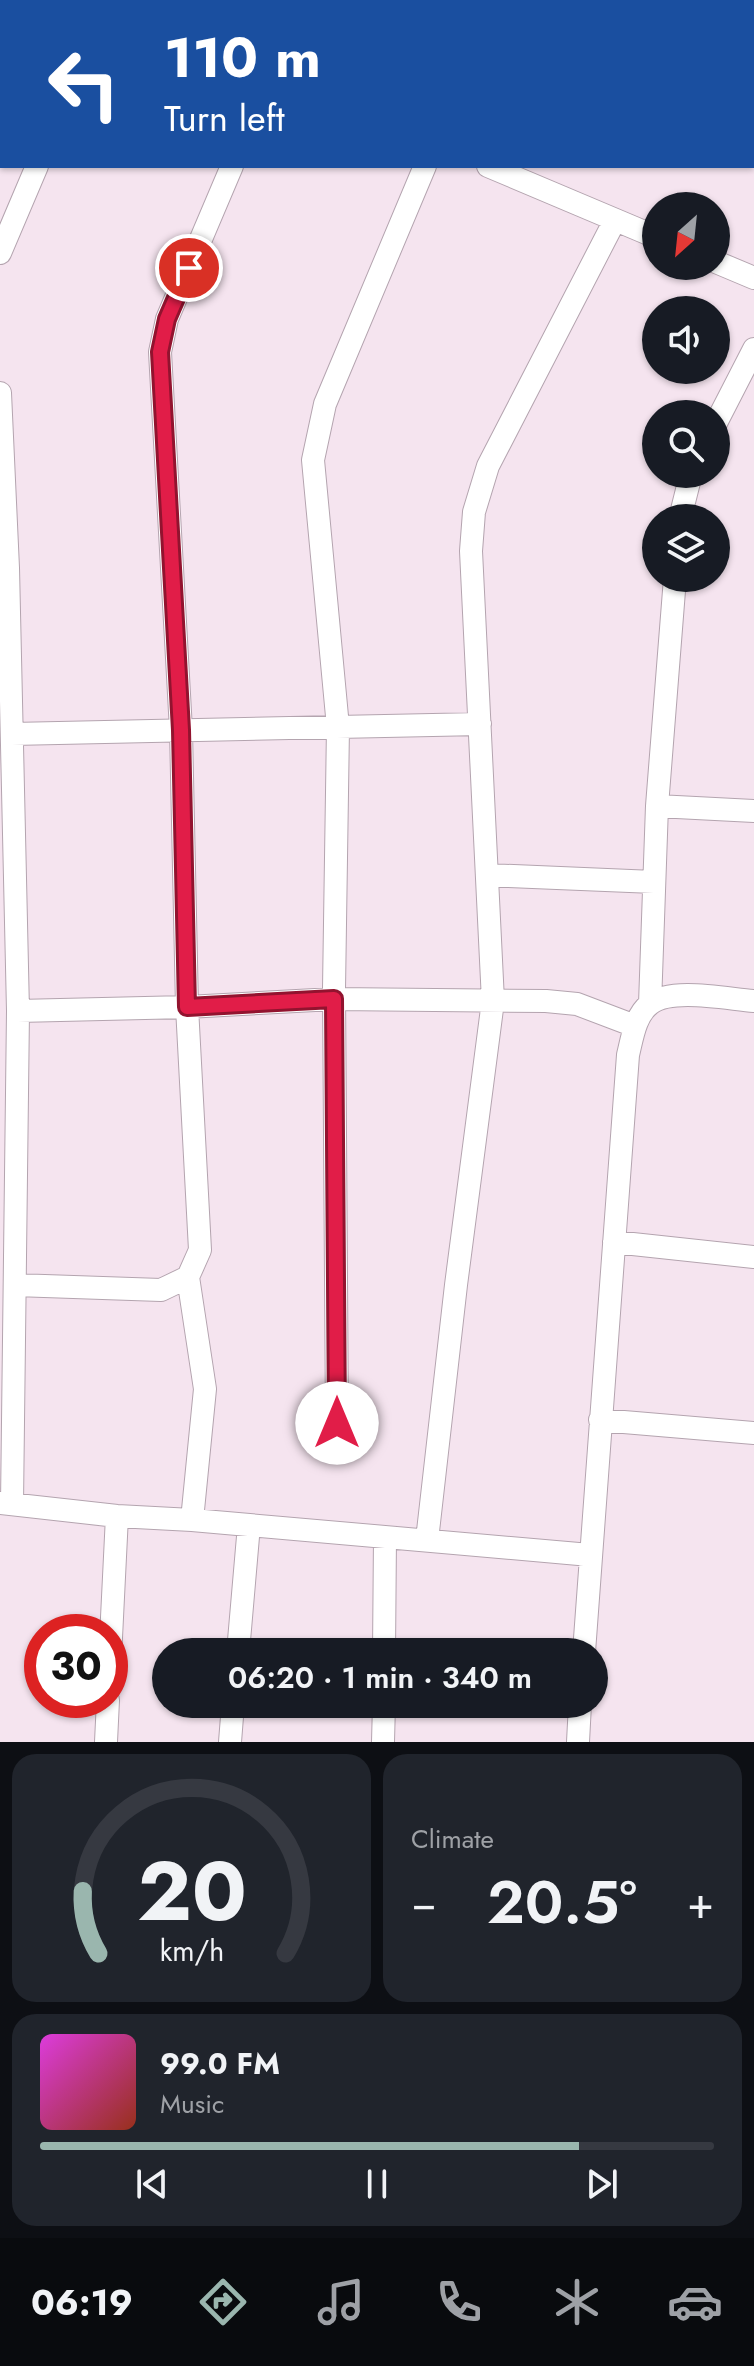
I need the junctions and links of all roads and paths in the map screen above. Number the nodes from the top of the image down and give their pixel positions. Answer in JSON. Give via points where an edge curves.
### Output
{"nodes":[{"id":1,"x":36,"y":168,"type":"edge"},
{"id":2,"x":231,"y":168,"type":"edge"},
{"id":3,"x":424,"y":168,"type":"edge"},
{"id":4,"x":493,"y":168,"type":"edge"},
{"id":5,"x":615,"y":220,"type":"junction"},
{"id":6,"x":642,"y":231,"type":"edge"},
{"id":7,"x":0,"y":253,"type":"edge"},
{"id":8,"x":730,"y":268,"type":"edge"},
{"id":9,"x":754,"y":278,"type":"edge"},
{"id":10,"x":754,"y":349,"type":"edge"},
{"id":11,"x":0,"y":393,"type":"edge"},
{"id":12,"x":728,"y":400,"type":"edge"},
{"id":13,"x":4,"y":568,"type":"edge"},
{"id":14,"x":674,"y":592,"type":"edge"},
{"id":15,"x":480,"y":724,"type":"junction"},
{"id":16,"x":338,"y":727,"type":"junction"},
{"id":17,"x":181,"y":730,"type":"junction"},
{"id":18,"x":12,"y":734,"type":"junction"},
{"id":19,"x":657,"y":806,"type":"junction"},
{"id":20,"x":754,"y":811,"type":"edge"},
{"id":21,"x":487,"y":875,"type":"junction"},
{"id":22,"x":654,"y":882,"type":"junction"},
{"id":23,"x":334,"y":999,"type":"junction"},
{"id":24,"x":493,"y":1001,"type":"junction"},
{"id":25,"x":754,"y":1001,"type":"edge"},
{"id":26,"x":650,"y":1004,"type":"junction"},
{"id":27,"x":187,"y":1007,"type":"junction"},
{"id":28,"x":18,"y":1011,"type":"junction"},
{"id":29,"x":635,"y":1026,"type":"junction"},
{"id":30,"x":9,"y":1044,"type":"edge"},
{"id":31,"x":614,"y":1242,"type":"junction"},
{"id":32,"x":754,"y":1257,"type":"edge"},
{"id":33,"x":188,"y":1277,"type":"junction"},
{"id":34,"x":15,"y":1285,"type":"junction"},
{"id":35,"x":600,"y":1420,"type":"junction"},
{"id":36,"x":337,"y":1423,"type":"dead end"},
{"id":37,"x":754,"y":1433,"type":"edge"},
{"id":38,"x":6,"y":1503,"type":"edge"},
{"id":39,"x":117,"y":1516,"type":"junction"},
{"id":40,"x":192,"y":1520,"type":"junction"},
{"id":41,"x":249,"y":1525,"type":"junction"},
{"id":42,"x":385,"y":1537,"type":"junction"},
{"id":43,"x":427,"y":1540,"type":"junction"},
{"id":44,"x":590,"y":1555,"type":"junction"},
{"id":45,"x":112,"y":1614,"type":"edge"},
{"id":46,"x":239,"y":1638,"type":"edge"},
{"id":47,"x":384,"y":1638,"type":"edge"},
{"id":48,"x":585,"y":1638,"type":"edge"},
{"id":49,"x":107,"y":1718,"type":"edge"},
{"id":50,"x":232,"y":1718,"type":"edge"},
{"id":51,"x":384,"y":1718,"type":"edge"},
{"id":52,"x":579,"y":1718,"type":"edge"},
{"id":53,"x":106,"y":1742,"type":"edge"},
{"id":54,"x":230,"y":1742,"type":"edge"},
{"id":55,"x":383,"y":1742,"type":"edge"},
{"id":56,"x":578,"y":1742,"type":"edge"}],
"edges":[{"from":1,"to":7,"type":"street"},
{"from":2,"to":17,"type":"street","via":[[167,319],[160,352]]},
{"from":3,"to":16,"type":"street","via":[[325,404],[313,460]]},
{"from":4,"to":5,"type":"street"},
{"from":5,"to":6,"type":"street"},
{"from":5,"to":15,"type":"street","via":[[488,466],[474,512],[471,551]]},
{"from":8,"to":9,"type":"street"},
{"from":10,"to":12,"type":"street"},
{"from":11,"to":13,"type":"street"},
{"from":13,"to":18,"type":"street"},
{"from":14,"to":19,"type":"street"},
{"from":15,"to":16,"type":"street"},
{"from":15,"to":21,"type":"street"},
{"from":16,"to":17,"type":"street"},
{"from":16,"to":23,"type":"street"},
{"from":17,"to":18,"type":"street"},
{"from":17,"to":27,"type":"street"},
{"from":18,"to":28,"type":"street"},
{"from":19,"to":20,"type":"street"},
{"from":19,"to":22,"type":"street"},
{"from":21,"to":22,"type":"street"},
{"from":21,"to":24,"type":"street"},
{"from":22,"to":26,"type":"street"},
{"from":23,"to":24,"type":"street"},
{"from":23,"to":27,"type":"street"},
{"from":23,"to":36,"type":"street"},
{"from":24,"to":29,"type":"street","via":[[577,1004]]},
{"from":24,"to":43,"type":"street"},
{"from":25,"to":26,"type":"street","via":[[679,994]]},
{"from":26,"to":29,"type":"street"},
{"from":27,"to":28,"type":"street"},
{"from":27,"to":33,"type":"street","via":[[200,1250]]},
{"from":28,"to":30,"type":"street"},
{"from":29,"to":31,"type":"street","via":[[628,1055]]},
{"from":30,"to":34,"type":"street"},
{"from":31,"to":32,"type":"street"},
{"from":31,"to":35,"type":"street"},
{"from":33,"to":34,"type":"street","via":[[161,1290]]},
{"from":33,"to":40,"type":"street","via":[[205,1389]]},
{"from":34,"to":38,"type":"street"},
{"from":35,"to":37,"type":"street"},
{"from":35,"to":44,"type":"street"},
{"from":38,"to":39,"type":"street"},
{"from":39,"to":40,"type":"street"},
{"from":39,"to":45,"type":"street"},
{"from":40,"to":41,"type":"street"},
{"from":41,"to":42,"type":"street"},
{"from":41,"to":46,"type":"street"},
{"from":42,"to":43,"type":"street"},
{"from":42,"to":47,"type":"street"},
{"from":43,"to":44,"type":"street"},
{"from":44,"to":48,"type":"street"},
{"from":49,"to":53,"type":"street"},
{"from":50,"to":54,"type":"street"},
{"from":51,"to":55,"type":"street"},
{"from":52,"to":56,"type":"street"}]}
